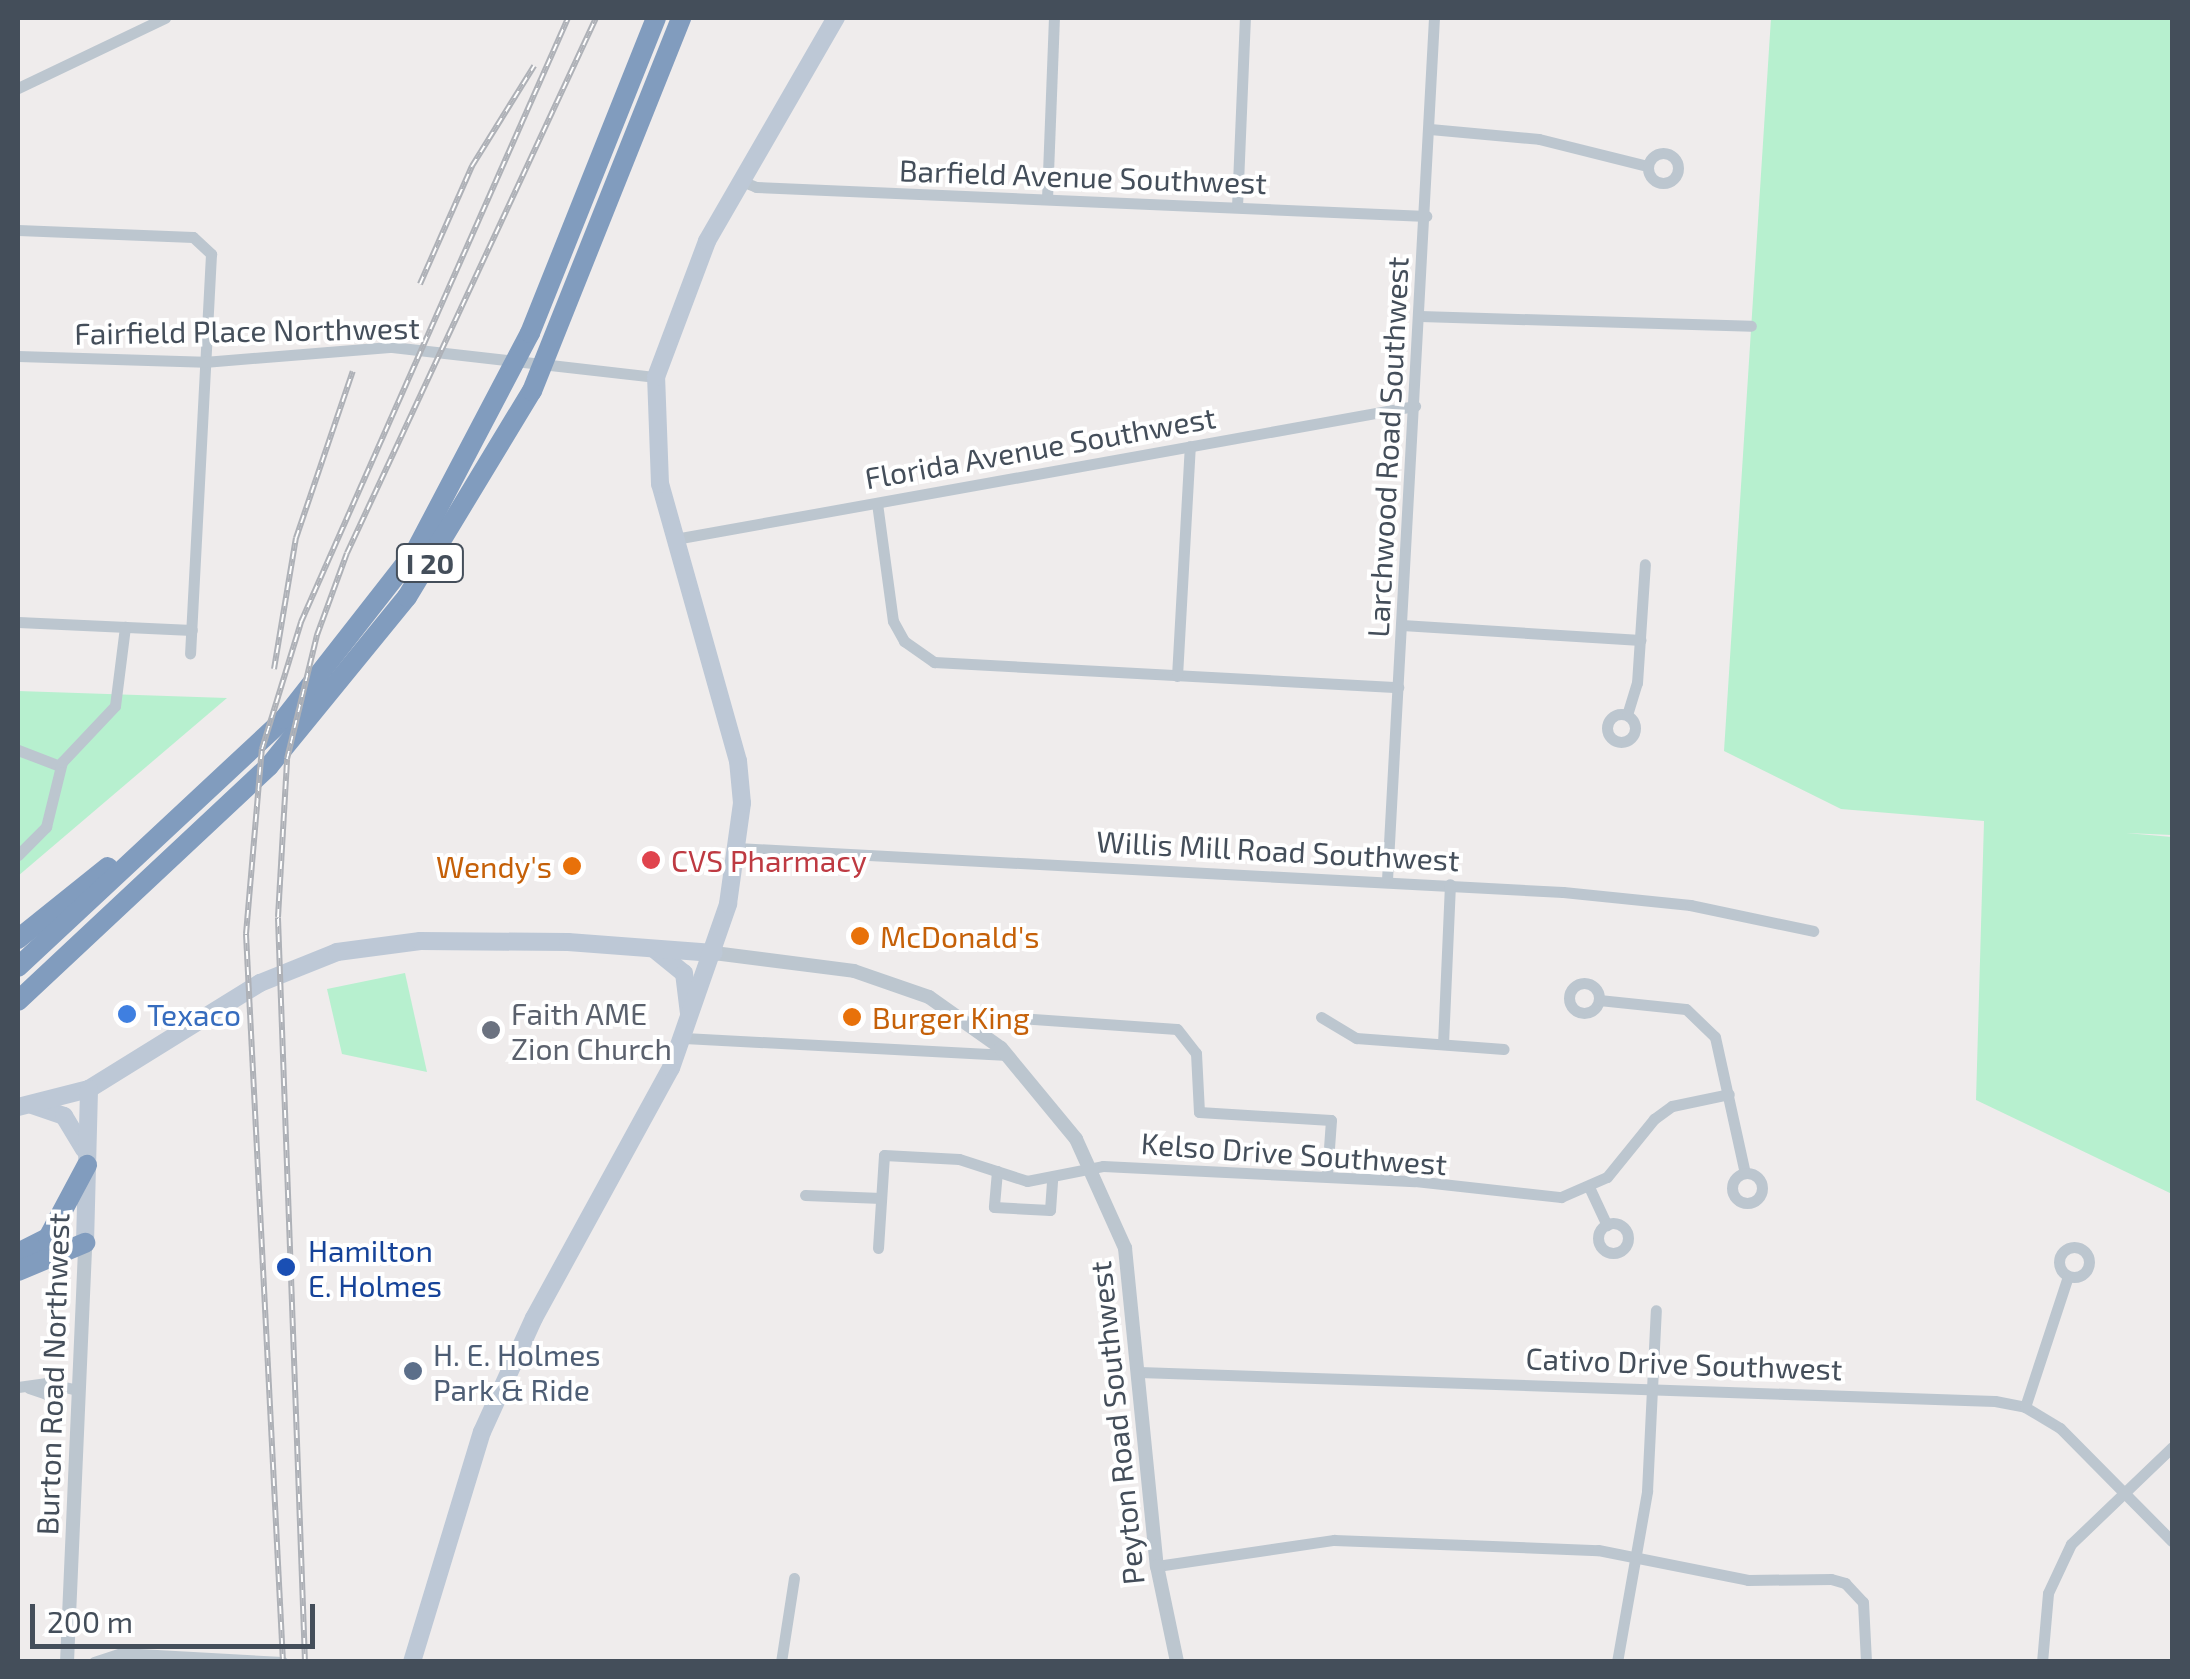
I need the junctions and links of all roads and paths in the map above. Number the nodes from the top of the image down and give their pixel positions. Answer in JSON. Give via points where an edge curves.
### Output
{"nodes":[{"id":1,"x":166,"y":18,"type":"edge"},
{"id":2,"x":656,"y":18,"type":"edge"},
{"id":3,"x":680,"y":18,"type":"edge"},
{"id":4,"x":836,"y":18,"type":"edge"},
{"id":5,"x":1054,"y":18,"type":"edge"},
{"id":6,"x":1245,"y":18,"type":"edge"},
{"id":7,"x":1434,"y":18,"type":"edge"},
{"id":8,"x":18,"y":88,"type":"edge"},
{"id":9,"x":1430,"y":129,"type":"junction"},
{"id":10,"x":1648,"y":166,"type":"dead end"},
{"id":11,"x":739,"y":180,"type":"junction"},
{"id":12,"x":1047,"y":199,"type":"junction"},
{"id":13,"x":1237,"y":207,"type":"junction"},
{"id":14,"x":1426,"y":216,"type":"junction"},
{"id":15,"x":18,"y":230,"type":"edge"},
{"id":16,"x":1420,"y":316,"type":"junction"},
{"id":17,"x":1751,"y":326,"type":"dead end"},
{"id":18,"x":18,"y":356,"type":"edge"},
{"id":19,"x":204,"y":362,"type":"junction"},
{"id":20,"x":656,"y":377,"type":"junction"},
{"id":21,"x":1414,"y":406,"type":"junction"},
{"id":22,"x":1190,"y":446,"type":"junction"},
{"id":23,"x":877,"y":502,"type":"junction"},
{"id":24,"x":675,"y":540,"type":"junction"},
{"id":25,"x":1646,"y":564,"type":"dead end"},
{"id":26,"x":18,"y":622,"type":"edge"},
{"id":27,"x":1402,"y":625,"type":"junction"},
{"id":28,"x":125,"y":627,"type":"junction"},
{"id":29,"x":192,"y":630,"type":"junction"},
{"id":30,"x":1640,"y":640,"type":"junction"},
{"id":31,"x":190,"y":654,"type":"dead end"},
{"id":32,"x":1178,"y":676,"type":"junction"},
{"id":33,"x":1398,"y":687,"type":"junction"},
{"id":34,"x":1627,"y":715,"type":"dead end"},
{"id":35,"x":18,"y":750,"type":"edge"},
{"id":36,"x":60,"y":766,"type":"junction"},
{"id":37,"x":145,"y":848,"type":"junction"},
{"id":38,"x":737,"y":848,"type":"junction"},
{"id":39,"x":18,"y":856,"type":"edge"},
{"id":40,"x":1387,"y":880,"type":"junction"},
{"id":41,"x":1450,"y":884,"type":"junction"},
{"id":42,"x":1813,"y":932,"type":"dead end"},
{"id":43,"x":18,"y":939,"type":"edge"},
{"id":44,"x":650,"y":946,"type":"junction"},
{"id":45,"x":714,"y":953,"type":"junction"},
{"id":46,"x":18,"y":967,"type":"edge"},
{"id":47,"x":18,"y":1000,"type":"edge"},
{"id":48,"x":1599,"y":1000,"type":"dead end"},
{"id":49,"x":1321,"y":1017,"type":"dead end"},
{"id":50,"x":1005,"y":1018,"type":"dead end"},
{"id":51,"x":686,"y":1033,"type":"junction"},
{"id":52,"x":1448,"y":1044,"type":"junction"},
{"id":53,"x":1504,"y":1049,"type":"dead end"},
{"id":54,"x":1008,"y":1055,"type":"junction"},
{"id":55,"x":89,"y":1089,"type":"junction"},
{"id":56,"x":1730,"y":1094,"type":"junction"},
{"id":57,"x":24,"y":1106,"type":"edge"},
{"id":58,"x":87,"y":1161,"type":"junction"},
{"id":59,"x":1090,"y":1168,"type":"junction"},
{"id":60,"x":998,"y":1171,"type":"junction"},
{"id":61,"x":1745,"y":1173,"type":"dead end"},
{"id":62,"x":1326,"y":1176,"type":"junction"},
{"id":63,"x":1052,"y":1180,"type":"junction"},
{"id":64,"x":1590,"y":1188,"type":"junction"},
{"id":65,"x":805,"y":1195,"type":"dead end"},
{"id":66,"x":881,"y":1198,"type":"junction"},
{"id":67,"x":1607,"y":1224,"type":"dead end"},
{"id":68,"x":85,"y":1237,"type":"junction"},
{"id":69,"x":48,"y":1238,"type":"junction"},
{"id":70,"x":878,"y":1248,"type":"dead end"},
{"id":71,"x":18,"y":1253,"type":"edge"},
{"id":72,"x":18,"y":1271,"type":"edge"},
{"id":73,"x":2068,"y":1276,"type":"dead end"},
{"id":74,"x":1656,"y":1310,"type":"dead end"},
{"id":75,"x":1139,"y":1372,"type":"junction"},
{"id":76,"x":23,"y":1387,"type":"edge"},
{"id":77,"x":1652,"y":1387,"type":"junction"},
{"id":78,"x":78,"y":1390,"type":"junction"},
{"id":79,"x":2025,"y":1407,"type":"junction"},
{"id":80,"x":2172,"y":1447,"type":"edge"},
{"id":81,"x":2124,"y":1492,"type":"junction"},
{"id":82,"x":2172,"y":1541,"type":"edge"},
{"id":83,"x":1635,"y":1556,"type":"junction"},
{"id":84,"x":1157,"y":1566,"type":"junction"},
{"id":85,"x":794,"y":1578,"type":"dead end"},
{"id":86,"x":67,"y":1662,"type":"edge"},
{"id":87,"x":94,"y":1662,"type":"edge"},
{"id":88,"x":283,"y":1662,"type":"edge"},
{"id":89,"x":412,"y":1662,"type":"edge"},
{"id":90,"x":781,"y":1662,"type":"edge"},
{"id":91,"x":1177,"y":1662,"type":"edge"},
{"id":92,"x":1616,"y":1662,"type":"edge"},
{"id":93,"x":1866,"y":1662,"type":"edge"},
{"id":94,"x":2042,"y":1662,"type":"edge"}],
"edges":[{"from":1,"to":8,"type":"street"},
{"from":2,"to":37,"type":"highway","number":"I 20","via":[[505,390],[416,550],[326,668],[221,780]]},
{"from":3,"to":47,"type":"highway","number":"I 20","via":[[532,391],[408,597],[310,722],[229,806]]},
{"from":4,"to":11,"type":"main road"},
{"from":5,"to":12,"type":"street"},
{"from":6,"to":13,"type":"street"},
{"from":7,"to":9,"type":"street","name":"Larchwood Road Southwest"},
{"from":9,"to":10,"type":"street","via":[[1539,139]]},
{"from":9,"to":14,"type":"street","name":"Larchwood Road Southwest"},
{"from":11,"to":12,"type":"street","name":"Barfield Avenue Southwest","via":[[756,187]]},
{"from":11,"to":20,"type":"main road","via":[[675,312]]},
{"from":12,"to":13,"type":"street","name":"Barfield Avenue Southwest"},
{"from":13,"to":14,"type":"street","name":"Barfield Avenue Southwest"},
{"from":14,"to":16,"type":"street","name":"Larchwood Road Southwest"},
{"from":15,"to":19,"type":"street","via":[[204,242],[211,254]]},
{"from":16,"to":17,"type":"street"},
{"from":16,"to":21,"type":"street","name":"Larchwood Road Southwest"},
{"from":18,"to":19,"type":"street","name":"Fairfield Place Northwest"},
{"from":19,"to":20,"type":"street","name":"Fairfield Place Northwest","via":[[392,347]]},
{"from":19,"to":29,"type":"street"},
{"from":20,"to":24,"type":"main road","via":[[654,451]]},
{"from":21,"to":22,"type":"street","name":"Florida Avenue Southwest"},
{"from":21,"to":27,"type":"street","name":"Larchwood Road Southwest"},
{"from":22,"to":23,"type":"street","name":"Florida Avenue Southwest"},
{"from":22,"to":32,"type":"street"},
{"from":23,"to":24,"type":"street","name":"Florida Avenue Southwest"},
{"from":23,"to":32,"type":"street","via":[[893,620],[921,656],[948,665]]},
{"from":24,"to":38,"type":"main road","via":[[738,761]]},
{"from":25,"to":30,"type":"street"},
{"from":26,"to":28,"type":"street"},
{"from":27,"to":30,"type":"street"},
{"from":27,"to":33,"type":"street","name":"Larchwood Road Southwest"},
{"from":28,"to":29,"type":"street"},
{"from":28,"to":36,"type":"street","via":[[115,706]]},
{"from":29,"to":31,"type":"street"},
{"from":30,"to":34,"type":"street"},
{"from":32,"to":33,"type":"street"},
{"from":33,"to":40,"type":"street","name":"Larchwood Road Southwest"},
{"from":35,"to":36,"type":"street"},
{"from":36,"to":39,"type":"street","via":[[46,827]]},
{"from":37,"to":43,"type":"highway","via":[[103,870]]},
{"from":37,"to":46,"type":"highway","number":"I 20"},
{"from":38,"to":40,"type":"street","name":"Willis Mill Road Southwest"},
{"from":38,"to":45,"type":"main road"},
{"from":40,"to":41,"type":"street","name":"Willis Mill Road Southwest"},
{"from":41,"to":42,"type":"street","name":"Willis Mill Road Southwest","via":[[1690,905]]},
{"from":41,"to":52,"type":"street"},
{"from":44,"to":45,"type":"main road"},
{"from":44,"to":51,"type":"main road","via":[[684,973]]},
{"from":44,"to":55,"type":"main road","via":[[420,941],[337,952],[260,983]]},
{"from":45,"to":51,"type":"main road"},
{"from":45,"to":54,"type":"street","name":"Peyton Road Southwest","via":[[854,971],[903,986],[954,1011]]},
{"from":48,"to":56,"type":"street","via":[[1666,1005],[1701,1020],[1715,1036]]},
{"from":49,"to":52,"type":"street","via":[[1356,1038]]},
{"from":50,"to":62,"type":"street","via":[[1177,1029],[1196,1053],[1199,1112],[1331,1120]]},
{"from":51,"to":54,"type":"street"},
{"from":51,"to":89,"type":"main road","via":[[498,1393],[462,1487]]},
{"from":52,"to":53,"type":"street"},
{"from":54,"to":59,"type":"street","name":"Peyton Road Southwest","via":[[1056,1110]]},
{"from":55,"to":57,"type":"main road"},
{"from":55,"to":58,"type":"main road","name":"Burton Road Northwest"},
{"from":56,"to":61,"type":"street"},
{"from":56,"to":64,"type":"street","via":[[1672,1106]]},
{"from":57,"to":58,"type":"main road","via":[[64,1116]]},
{"from":58,"to":68,"type":"main road","name":"Burton Road Northwest"},
{"from":58,"to":69,"type":"highway"},
{"from":59,"to":62,"type":"street","name":"Kelso Drive Southwest"},
{"from":59,"to":63,"type":"street","name":"Kelso Drive Southwest"},
{"from":59,"to":75,"type":"street","name":"Peyton Road Southwest","via":[[1125,1248]]},
{"from":60,"to":63,"type":"street"},
{"from":60,"to":63,"type":"street","via":[[994,1207],[1050,1210]]},
{"from":60,"to":66,"type":"street","via":[[943,1157],[884,1155]]},
{"from":62,"to":64,"type":"street","name":"Kelso Drive Southwest","via":[[1496,1195],[1561,1197]]},
{"from":64,"to":67,"type":"street"},
{"from":65,"to":66,"type":"street"},
{"from":66,"to":70,"type":"street"},
{"from":68,"to":69,"type":"highway"},
{"from":68,"to":72,"type":"highway"},
{"from":68,"to":78,"type":"street","name":"Burton Road Northwest"},
{"from":69,"to":71,"type":"highway"},
{"from":73,"to":79,"type":"street"},
{"from":74,"to":77,"type":"street"},
{"from":75,"to":77,"type":"street","name":"Cativo Drive Southwest"},
{"from":75,"to":84,"type":"street","name":"Peyton Road Southwest"},
{"from":76,"to":78,"type":"street","via":[[46,1394]]},
{"from":77,"to":79,"type":"street","name":"Cativo Drive Southwest"},
{"from":77,"to":83,"type":"street","via":[[1647,1491]]},
{"from":78,"to":86,"type":"street","name":"Burton Road Northwest"},
{"from":79,"to":81,"type":"street","via":[[2060,1428]]},
{"from":80,"to":81,"type":"street"},
{"from":81,"to":82,"type":"street"},
{"from":81,"to":94,"type":"street","via":[[2083,1530],[2056,1568]]},
{"from":83,"to":84,"type":"street","via":[[1334,1540]]},
{"from":83,"to":92,"type":"street"},
{"from":83,"to":93,"type":"street","via":[[1748,1580],[1845,1583],[1863,1602]]},
{"from":84,"to":91,"type":"street","name":"Peyton Road Southwest"},
{"from":85,"to":90,"type":"street"},
{"from":87,"to":88,"type":"street","via":[[121,1652]]}]}
